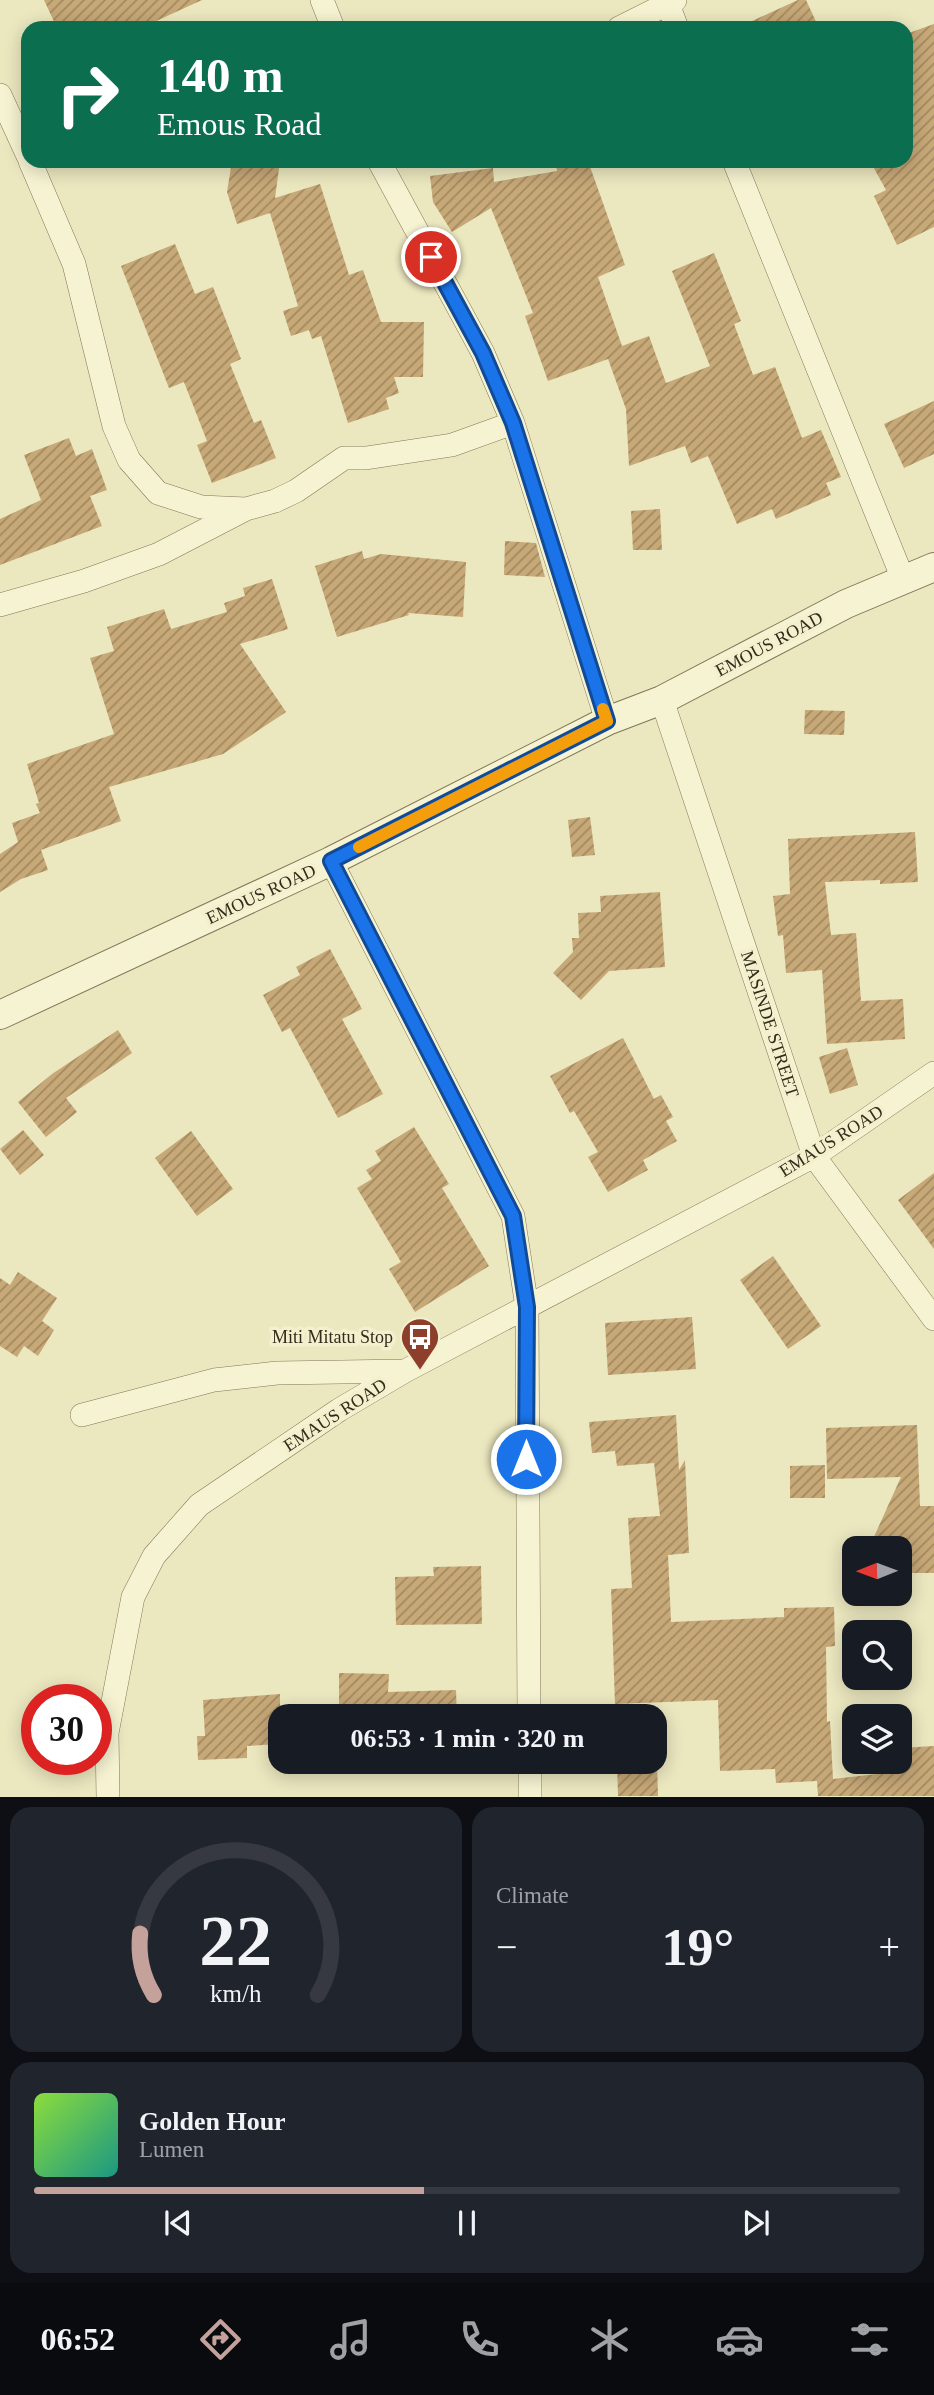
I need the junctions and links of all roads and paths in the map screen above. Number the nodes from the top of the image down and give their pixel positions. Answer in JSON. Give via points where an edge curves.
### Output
{"nodes":[{"id":1,"x":322,"y":0,"type":"edge"},
{"id":2,"x":671,"y":2,"type":"edge"},
{"id":3,"x":330,"y":21,"type":"edge"},
{"id":4,"x":633,"y":21,"type":"edge"},
{"id":5,"x":675,"y":21,"type":"edge"},
{"id":6,"x":0,"y":95,"type":"edge"},
{"id":7,"x":21,"y":141,"type":"edge"},
{"id":8,"x":33,"y":168,"type":"edge"},
{"id":9,"x":383,"y":168,"type":"edge"},
{"id":10,"x":737,"y":168,"type":"edge"},
{"id":11,"x":513,"y":423,"type":"junction"},
{"id":12,"x":246,"y":509,"type":"junction"},
{"id":13,"x":934,"y":567,"type":"edge"},
{"id":14,"x":903,"y":579,"type":"junction"},
{"id":15,"x":0,"y":605,"type":"edge"},
{"id":16,"x":662,"y":699,"type":"junction"},
{"id":17,"x":607,"y":721,"type":"junction"},
{"id":18,"x":331,"y":861,"type":"junction"},
{"id":19,"x":0,"y":1016,"type":"edge"},
{"id":20,"x":934,"y":1073,"type":"edge"},
{"id":21,"x":814,"y":1156,"type":"junction"},
{"id":22,"x":527,"y":1307,"type":"junction"},
{"id":23,"x":934,"y":1319,"type":"edge"},
{"id":24,"x":405,"y":1371,"type":"junction"},
{"id":25,"x":82,"y":1415,"type":"dead end"},
{"id":26,"x":529,"y":1704,"type":"edge"},
{"id":27,"x":530,"y":1774,"type":"edge"},
{"id":28,"x":108,"y":1797,"type":"edge"},
{"id":29,"x":530,"y":1797,"type":"edge"}],
"edges":[{"from":1,"to":3,"type":"street"},
{"from":2,"to":4,"type":"street"},
{"from":2,"to":5,"type":"street"},
{"from":6,"to":7,"type":"street"},
{"from":8,"to":12,"type":"street","via":[[74,264],[114,426],[129,460],[158,494],[201,507]]},
{"from":9,"to":11,"type":"street","via":[[483,353]]},
{"from":10,"to":14,"type":"street"},
{"from":11,"to":12,"type":"street","via":[[452,445],[344,458],[296,491]]},
{"from":11,"to":17,"type":"street"},
{"from":12,"to":15,"type":"street","via":[[159,554]]},
{"from":13,"to":14,"type":"street","name":"EMOUS ROAD"},
{"from":14,"to":16,"type":"street","name":"EMOUS ROAD"},
{"from":16,"to":17,"type":"street","name":"EMOUS ROAD"},
{"from":16,"to":21,"type":"street","name":"MASINDE STREET"},
{"from":17,"to":18,"type":"street","name":"EMOUS ROAD"},
{"from":18,"to":19,"type":"street","name":"EMOUS ROAD"},
{"from":18,"to":22,"type":"street","via":[[513,1216]]},
{"from":20,"to":21,"type":"street","name":"EMAUS ROAD"},
{"from":21,"to":22,"type":"street","name":"EMAUS ROAD"},
{"from":21,"to":23,"type":"street","name":"MASINDE STREET"},
{"from":22,"to":24,"type":"street","name":"EMAUS ROAD"},
{"from":22,"to":26,"type":"street"},
{"from":24,"to":25,"type":"street","via":[[277,1373],[214,1380]]},
{"from":24,"to":28,"type":"street","name":"EMAUS ROAD","via":[[199,1505],[153,1556],[133,1597],[107,1733]]},
{"from":27,"to":29,"type":"street"}]}
